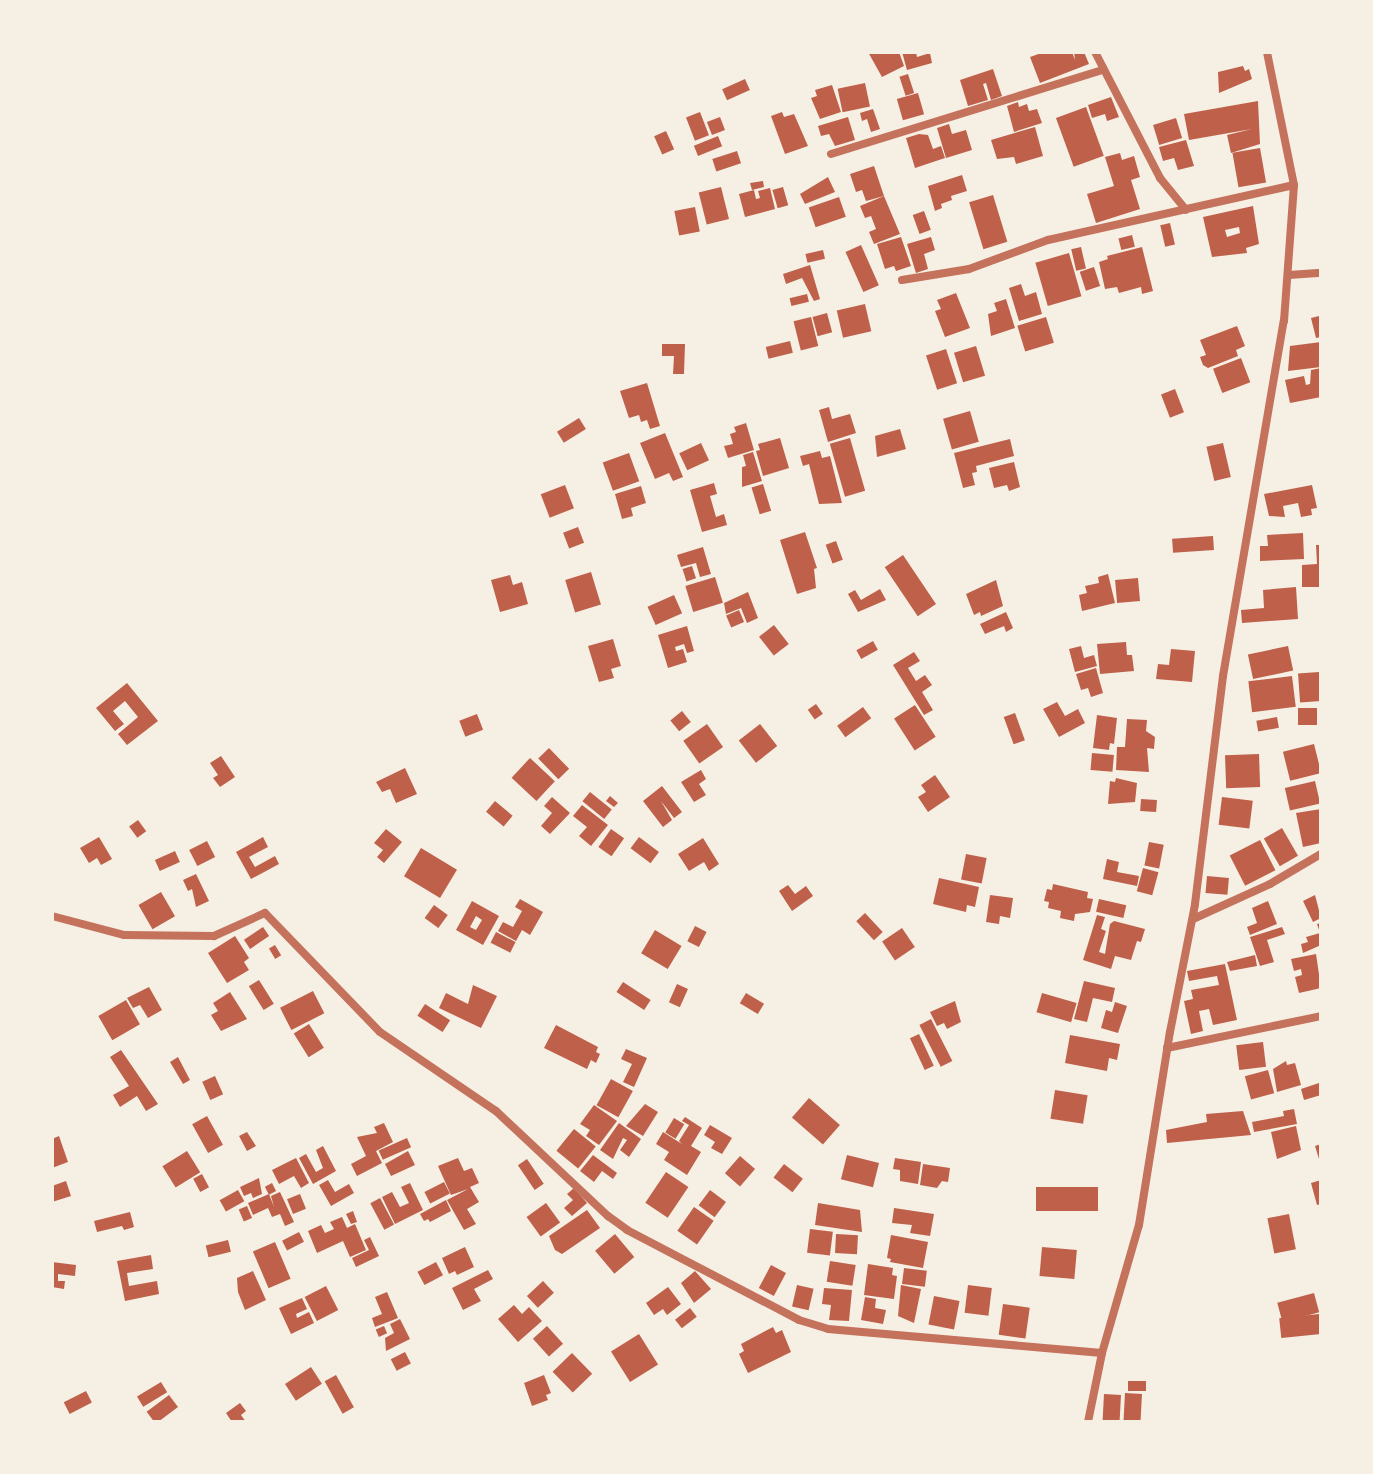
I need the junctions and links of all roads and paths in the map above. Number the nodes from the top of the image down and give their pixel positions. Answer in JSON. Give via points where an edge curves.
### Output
{"nodes":[{"id":1,"x":1095,"y":52,"type":"edge"},
{"id":2,"x":1267,"y":52,"type":"edge"},
{"id":3,"x":1103,"y":70,"type":"junction"},
{"id":4,"x":831,"y":154,"type":"dead end"},
{"id":5,"x":1294,"y":185,"type":"junction"},
{"id":6,"x":1186,"y":210,"type":"junction"},
{"id":7,"x":1321,"y":273,"type":"edge"},
{"id":8,"x":1289,"y":275,"type":"junction"},
{"id":9,"x":902,"y":280,"type":"dead end"},
{"id":10,"x":1321,"y":854,"type":"edge"},
{"id":11,"x":52,"y":916,"type":"edge"},
{"id":12,"x":1193,"y":919,"type":"junction"},
{"id":13,"x":1321,"y":1016,"type":"edge"},
{"id":14,"x":1167,"y":1048,"type":"junction"},
{"id":15,"x":1102,"y":1353,"type":"junction"},
{"id":16,"x":1088,"y":1422,"type":"edge"}],
"edges":[{"from":1,"to":3,"type":"street"},
{"from":2,"to":5,"type":"street"},
{"from":3,"to":4,"type":"street"},
{"from":3,"to":6,"type":"street","via":[[1160,178]]},
{"from":5,"to":6,"type":"street"},
{"from":5,"to":8,"type":"street"},
{"from":6,"to":9,"type":"street","via":[[1048,240],[969,269]]},
{"from":7,"to":8,"type":"street"},
{"from":8,"to":12,"type":"street","via":[[1223,676]]},
{"from":10,"to":12,"type":"street"},
{"from":11,"to":15,"type":"street","via":[[124,935],[214,936],[265,913],[380,1032],[496,1111],[608,1216],[799,1320],[828,1329]]},
{"from":12,"to":14,"type":"street"},
{"from":13,"to":14,"type":"street"},
{"from":14,"to":15,"type":"street","via":[[1139,1225]]},
{"from":15,"to":16,"type":"street"}]}
